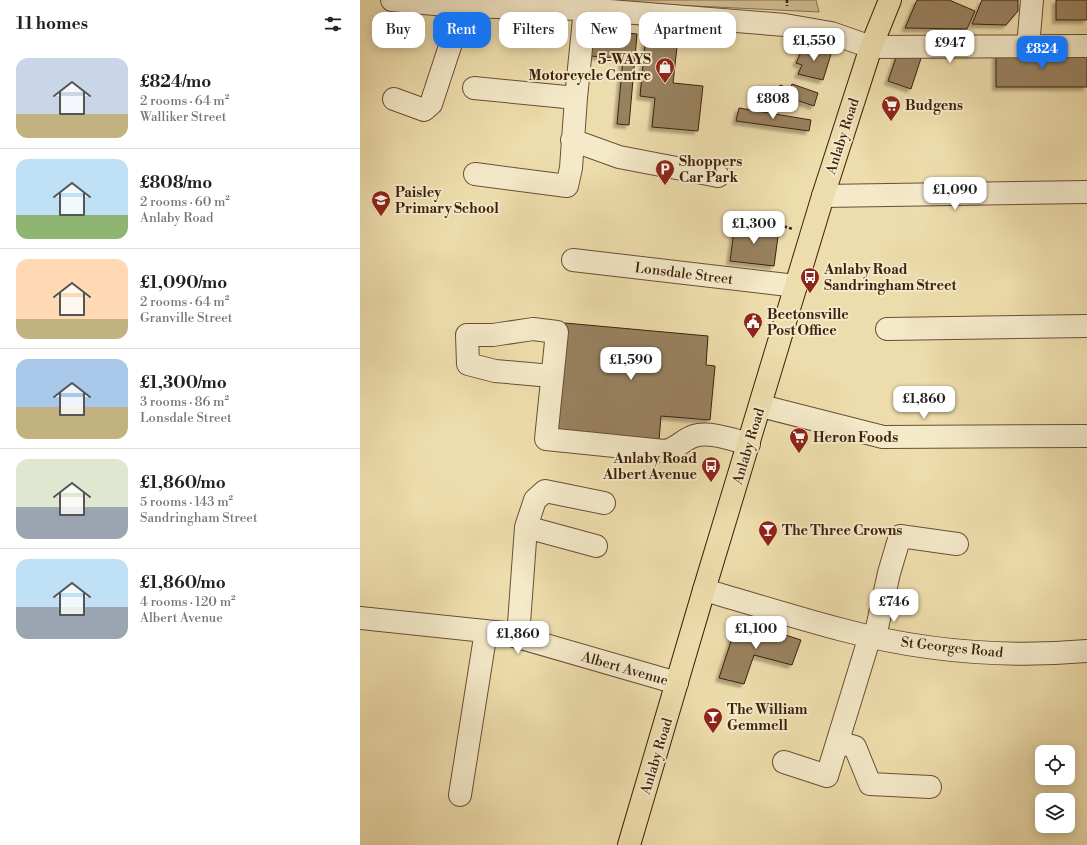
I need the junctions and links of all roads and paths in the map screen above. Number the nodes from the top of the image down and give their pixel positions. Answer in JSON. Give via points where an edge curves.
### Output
{"nodes":[{"id":1,"x":392,"y":0,"type":"edge"},
{"id":2,"x":881,"y":0,"type":"edge"},
{"id":3,"x":890,"y":0,"type":"edge"},
{"id":4,"x":1032,"y":0,"type":"edge"},
{"id":5,"x":456,"y":6,"type":"junction"},
{"id":6,"x":585,"y":9,"type":"junction"},
{"id":7,"x":1028,"y":46,"type":"junction"},
{"id":8,"x":1087,"y":46,"type":"edge"},
{"id":9,"x":871,"y":47,"type":"junction"},
{"id":10,"x":474,"y":88,"type":"dead end"},
{"id":11,"x":576,"y":98,"type":"junction"},
{"id":12,"x":394,"y":100,"type":"dead end"},
{"id":13,"x":572,"y":140,"type":"junction"},
{"id":14,"x":475,"y":174,"type":"dead end"},
{"id":15,"x":718,"y":176,"type":"dead end"},
{"id":16,"x":1087,"y":192,"type":"edge"},
{"id":17,"x":823,"y":196,"type":"junction"},
{"id":18,"x":736,"y":213,"type":"dead end"},
{"id":19,"x":812,"y":234,"type":"junction"},
{"id":20,"x":573,"y":260,"type":"dead end"},
{"id":21,"x":796,"y":286,"type":"junction"},
{"id":22,"x":1087,"y":326,"type":"edge"},
{"id":23,"x":887,"y":328,"type":"dead end"},
{"id":24,"x":552,"y":376,"type":"dead end"},
{"id":25,"x":760,"y":406,"type":"junction"},
{"id":26,"x":1087,"y":436,"type":"edge"},
{"id":27,"x":749,"y":444,"type":"junction"},
{"id":28,"x":604,"y":503,"type":"dead end"},
{"id":29,"x":526,"y":527,"type":"junction"},
{"id":30,"x":957,"y":544,"type":"dead end"},
{"id":31,"x":596,"y":546,"type":"dead end"},
{"id":32,"x":704,"y":590,"type":"junction"},
{"id":33,"x":360,"y":618,"type":"edge"},
{"id":34,"x":486,"y":630,"type":"junction"},
{"id":35,"x":873,"y":636,"type":"junction"},
{"id":36,"x":518,"y":637,"type":"junction"},
{"id":37,"x":1087,"y":651,"type":"edge"},
{"id":38,"x":678,"y":683,"type":"junction"},
{"id":39,"x":838,"y":742,"type":"junction"},
{"id":40,"x":784,"y":762,"type":"dead end"},
{"id":41,"x":930,"y":787,"type":"dead end"},
{"id":42,"x":460,"y":794,"type":"dead end"},
{"id":43,"x":629,"y":845,"type":"edge"}],
"edges":[{"from":1,"to":5,"type":"street"},
{"from":2,"to":9,"type":"main road","name":"Anlaby Road"},
{"from":3,"to":9,"type":"main road","name":"Anlaby Road"},
{"from":4,"to":7,"type":"street"},
{"from":5,"to":6,"type":"street"},
{"from":5,"to":12,"type":"street","via":[[453,37],[431,104],[424,110]]},
{"from":6,"to":9,"type":"street","via":[[785,25],[832,33]]},
{"from":6,"to":11,"type":"street"},
{"from":7,"to":8,"type":"street"},
{"from":7,"to":9,"type":"street"},
{"from":9,"to":17,"type":"main road","name":"Anlaby Road"},
{"from":10,"to":11,"type":"street"},
{"from":11,"to":13,"type":"street"},
{"from":13,"to":14,"type":"street","via":[[567,186]]},
{"from":13,"to":15,"type":"street","via":[[619,157]]},
{"from":16,"to":17,"type":"street"},
{"from":17,"to":19,"type":"main road","name":"Anlaby Road"},
{"from":18,"to":19,"type":"path"},
{"from":19,"to":21,"type":"main road","name":"Anlaby Road"},
{"from":20,"to":21,"type":"street","name":"Lonsdale Street"},
{"from":21,"to":25,"type":"main road","name":"Anlaby Road"},
{"from":22,"to":23,"type":"street"},
{"from":24,"to":27,"type":"street","via":[[546,439],[664,451],[671,451],[694,436],[708,435]]},
{"from":25,"to":26,"type":"street","via":[[883,437]]},
{"from":25,"to":27,"type":"main road","name":"Anlaby Road"},
{"from":27,"to":32,"type":"main road","name":"Anlaby Road"},
{"from":28,"to":29,"type":"street","via":[[546,491],[536,500]]},
{"from":29,"to":31,"type":"street"},
{"from":29,"to":36,"type":"street"},
{"from":30,"to":35,"type":"street","via":[[900,536]]},
{"from":32,"to":35,"type":"street","name":"St Georges Road"},
{"from":32,"to":38,"type":"main road","name":"Anlaby Road"},
{"from":33,"to":34,"type":"street","name":"Albert Avenue"},
{"from":34,"to":36,"type":"street","name":"Albert Avenue"},
{"from":34,"to":42,"type":"street"},
{"from":35,"to":37,"type":"street","name":"St Georges Road","via":[[903,643],[961,650],[1022,654]]},
{"from":35,"to":39,"type":"street"},
{"from":36,"to":38,"type":"street","name":"Albert Avenue"},
{"from":38,"to":43,"type":"main road","name":"Anlaby Road"},
{"from":39,"to":40,"type":"street","via":[[828,776]]},
{"from":39,"to":41,"type":"street","via":[[855,747],[870,784]]}]}
